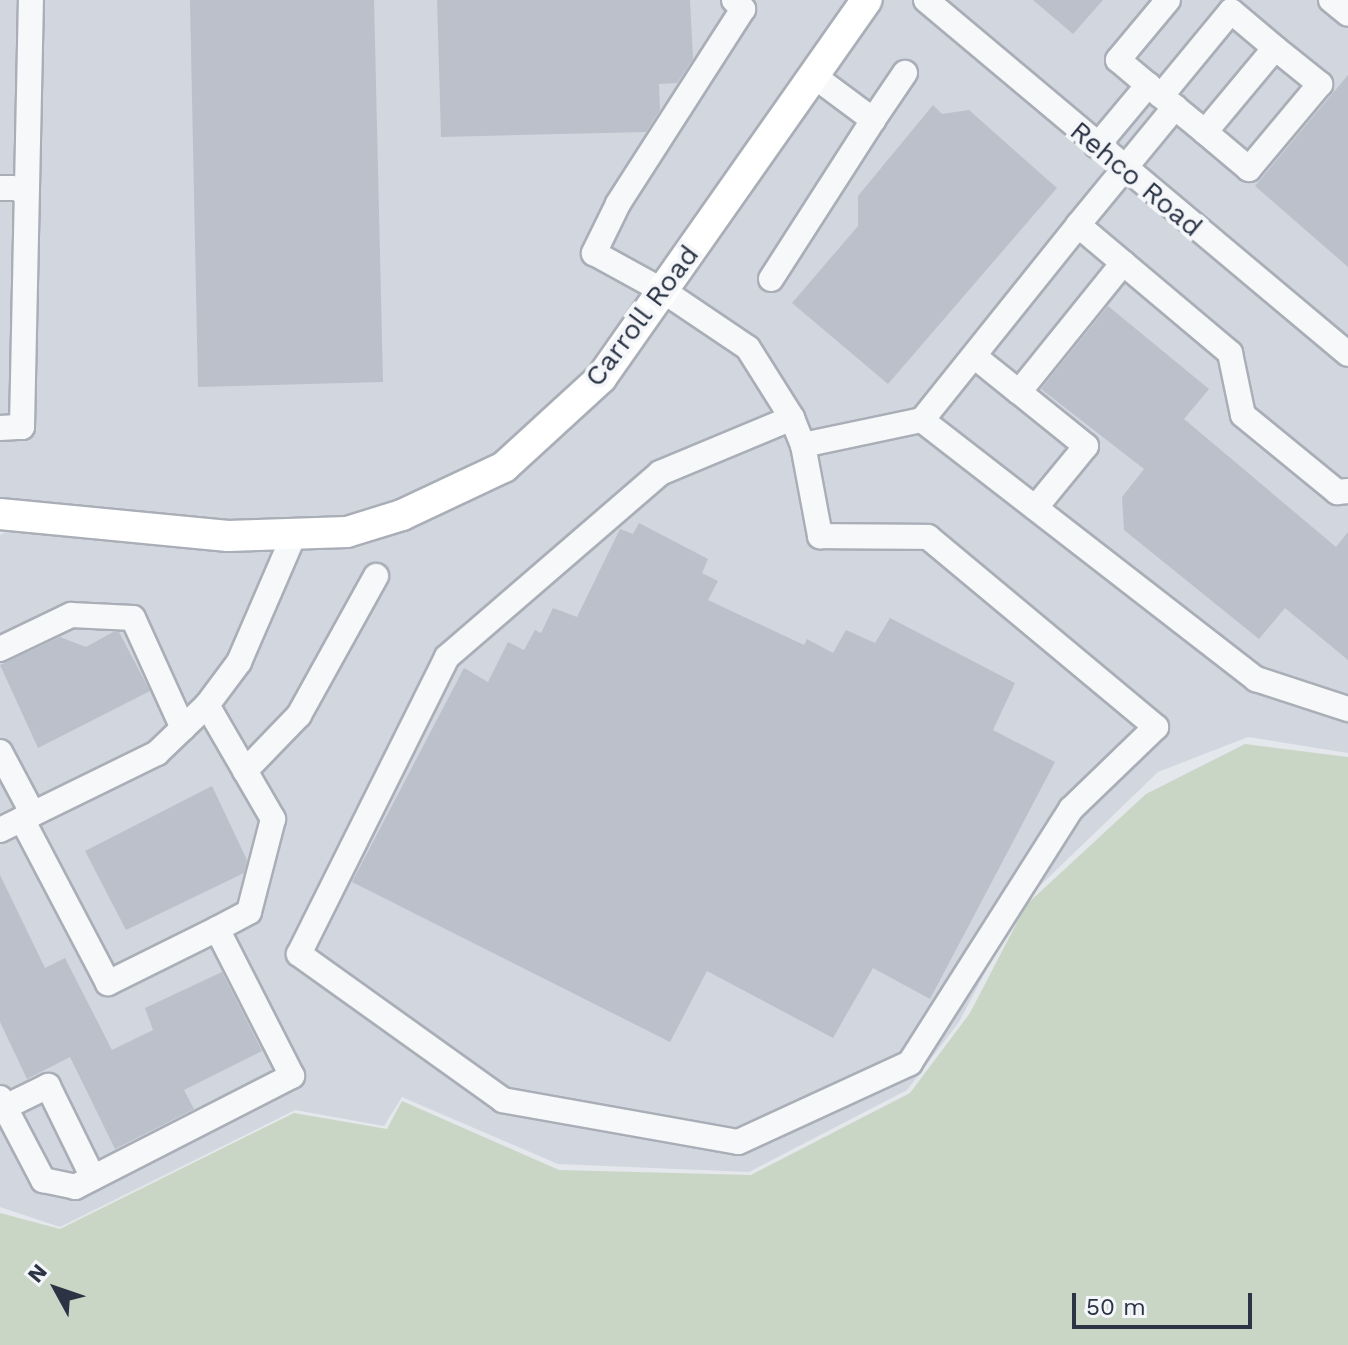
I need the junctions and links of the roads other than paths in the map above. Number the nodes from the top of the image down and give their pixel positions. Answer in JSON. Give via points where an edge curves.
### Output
{"nodes":[{"id":1,"x":31,"y":0,"type":"edge"},
{"id":2,"x":734,"y":0,"type":"edge"},
{"id":3,"x":867,"y":0,"type":"edge"},
{"id":4,"x":926,"y":0,"type":"edge"},
{"id":5,"x":1168,"y":0,"type":"edge"},
{"id":6,"x":1331,"y":0,"type":"edge"},
{"id":7,"x":1348,"y":14,"type":"edge"},
{"id":8,"x":1275,"y":48,"type":"junction"},
{"id":9,"x":905,"y":73,"type":"dead end"},
{"id":10,"x":814,"y":76,"type":"junction"},
{"id":11,"x":1161,"y":96,"type":"junction"},
{"id":12,"x":873,"y":120,"type":"junction"},
{"id":13,"x":1205,"y":132,"type":"junction"},
{"id":14,"x":1097,"y":146,"type":"junction"},
{"id":15,"x":1124,"y":169,"type":"junction"},
{"id":16,"x":0,"y":188,"type":"edge"},
{"id":17,"x":27,"y":189,"type":"junction"},
{"id":18,"x":1078,"y":225,"type":"junction"},
{"id":19,"x":1123,"y":263,"type":"junction"},
{"id":20,"x":771,"y":279,"type":"dead end"},
{"id":21,"x":665,"y":292,"type":"junction"},
{"id":22,"x":1348,"y":354,"type":"edge"},
{"id":23,"x":974,"y":356,"type":"junction"},
{"id":24,"x":1019,"y":392,"type":"junction"},
{"id":25,"x":792,"y":418,"type":"junction"},
{"id":26,"x":922,"y":420,"type":"junction"},
{"id":27,"x":0,"y":428,"type":"edge"},
{"id":28,"x":803,"y":445,"type":"junction"},
{"id":29,"x":1348,"y":491,"type":"edge"},
{"id":30,"x":1035,"y":508,"type":"junction"},
{"id":31,"x":0,"y":514,"type":"edge"},
{"id":32,"x":294,"y":535,"type":"junction"},
{"id":33,"x":376,"y":576,"type":"dead end"},
{"id":34,"x":0,"y":649,"type":"edge"},
{"id":35,"x":207,"y":705,"type":"junction"},
{"id":36,"x":1348,"y":709,"type":"edge"},
{"id":37,"x":183,"y":728,"type":"junction"},
{"id":38,"x":0,"y":752,"type":"edge"},
{"id":39,"x":245,"y":771,"type":"junction"},
{"id":40,"x":18,"y":821,"type":"edge"},
{"id":41,"x":217,"y":929,"type":"junction"},
{"id":42,"x":2,"y":1103,"type":"edge"},
{"id":43,"x":93,"y":1178,"type":"junction"}],
"edges":[{"from":1,"to":17,"type":"street"},
{"from":2,"to":21,"type":"street","via":[[743,9],[618,204],[594,253]]},
{"from":3,"to":10,"type":"main road","name":"Carroll Road"},
{"from":4,"to":14,"type":"street","name":"Rehco Road"},
{"from":5,"to":11,"type":"street","via":[[1118,60]]},
{"from":6,"to":7,"type":"street"},
{"from":8,"to":11,"type":"street","via":[[1231,11]]},
{"from":8,"to":13,"type":"street"},
{"from":8,"to":13,"type":"street","via":[[1320,84],[1260,157],[1249,169]]},
{"from":9,"to":12,"type":"street"},
{"from":10,"to":12,"type":"street"},
{"from":10,"to":21,"type":"main road","name":"Carroll Road"},
{"from":11,"to":13,"type":"street"},
{"from":11,"to":14,"type":"street"},
{"from":11,"to":15,"type":"street"},
{"from":12,"to":20,"type":"street"},
{"from":14,"to":15,"type":"street","name":"Rehco Road"},
{"from":15,"to":18,"type":"street"},
{"from":15,"to":22,"type":"street","name":"Rehco Road"},
{"from":16,"to":17,"type":"street"},
{"from":17,"to":27,"type":"street","via":[[22,427]]},
{"from":18,"to":19,"type":"street"},
{"from":18,"to":23,"type":"street"},
{"from":19,"to":24,"type":"street"},
{"from":19,"to":29,"type":"street","via":[[1230,353],[1243,415],[1337,492]]},
{"from":21,"to":25,"type":"street","via":[[748,348]]},
{"from":21,"to":32,"type":"main road","name":"Carroll Road","via":[[601,378],[504,467],[402,515],[347,532]]},
{"from":23,"to":24,"type":"street"},
{"from":23,"to":26,"type":"street"},
{"from":24,"to":30,"type":"street","via":[[1086,446]]},
{"from":25,"to":28,"type":"street"},
{"from":25,"to":28,"type":"street","via":[[660,473],[447,657],[299,954],[503,1100],[738,1142],[910,1063],[1071,809],[1156,727],[928,537],[820,536]]},
{"from":26,"to":28,"type":"street"},
{"from":26,"to":30,"type":"street"},
{"from":30,"to":36,"type":"street","via":[[1256,679]]},
{"from":31,"to":32,"type":"main road","name":"Carroll Road","via":[[228,536]]},
{"from":32,"to":35,"type":"street","via":[[239,662]]},
{"from":33,"to":39,"type":"street","via":[[299,715]]},
{"from":34,"to":37,"type":"street","via":[[71,615],[133,618]]},
{"from":35,"to":37,"type":"street"},
{"from":35,"to":39,"type":"street"},
{"from":37,"to":40,"type":"street","via":[[157,753]]},
{"from":38,"to":40,"type":"street"},
{"from":39,"to":41,"type":"street","via":[[273,819],[249,912]]},
{"from":40,"to":41,"type":"street","via":[[108,983]]},
{"from":41,"to":43,"type":"street","via":[[292,1076]]},
{"from":42,"to":43,"type":"street","via":[[43,1180],[75,1187]]},
{"from":42,"to":43,"type":"street","via":[[48,1086]]}]}
